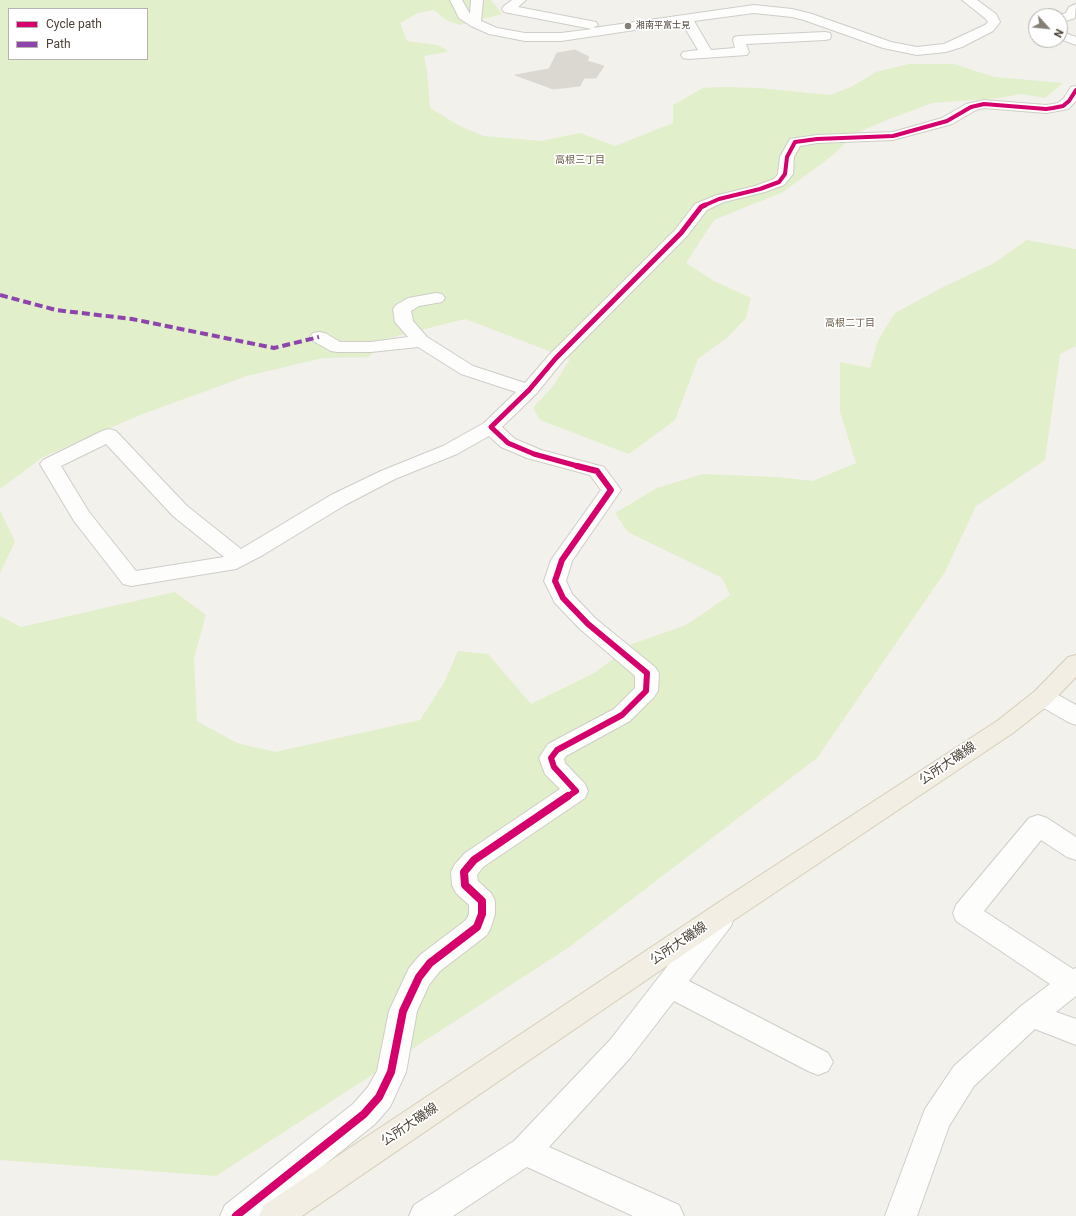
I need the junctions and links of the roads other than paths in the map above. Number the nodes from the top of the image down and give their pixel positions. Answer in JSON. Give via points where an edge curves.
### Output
{"nodes":[{"id":1,"x":456,"y":0,"type":"edge"},
{"id":2,"x":477,"y":0,"type":"edge"},
{"id":3,"x":520,"y":0,"type":"edge"},
{"id":4,"x":968,"y":0,"type":"edge"},
{"id":5,"x":740,"y":11,"type":"junction"},
{"id":6,"x":686,"y":19,"type":"junction"},
{"id":7,"x":475,"y":23,"type":"junction"},
{"id":8,"x":622,"y":28,"type":"junction"},
{"id":9,"x":825,"y":36,"type":"dead end"},
{"id":10,"x":757,"y":38,"type":"junction"},
{"id":11,"x":706,"y":54,"type":"junction"},
{"id":12,"x":688,"y":55,"type":"dead end"},
{"id":13,"x":1076,"y":90,"type":"edge"},
{"id":14,"x":436,"y":298,"type":"dead end"},
{"id":15,"x":319,"y":337,"type":"dead end"},
{"id":16,"x":421,"y":341,"type":"junction"},
{"id":17,"x":529,"y":390,"type":"junction"},
{"id":18,"x":491,"y":427,"type":"junction"},
{"id":19,"x":240,"y":558,"type":"junction"},
{"id":20,"x":1076,"y":663,"type":"edge"},
{"id":21,"x":1043,"y":697,"type":"junction"},
{"id":22,"x":1076,"y":716,"type":"edge"},
{"id":23,"x":1076,"y":850,"type":"edge"},
{"id":24,"x":725,"y":912,"type":"junction"},
{"id":25,"x":1074,"y":981,"type":"edge"},
{"id":26,"x":670,"y":985,"type":"junction"},
{"id":27,"x":1031,"y":1015,"type":"junction"},
{"id":28,"x":1076,"y":1032,"type":"edge"},
{"id":29,"x":818,"y":1062,"type":"dead end"},
{"id":30,"x":525,"y":1151,"type":"junction"},
{"id":31,"x":236,"y":1216,"type":"edge"},
{"id":32,"x":275,"y":1216,"type":"edge"},
{"id":33,"x":425,"y":1216,"type":"edge"},
{"id":34,"x":668,"y":1216,"type":"edge"},
{"id":35,"x":901,"y":1216,"type":"edge"}],
"edges":[{"from":1,"to":7,"type":"street","via":[[463,15]]},
{"from":2,"to":7,"type":"street"},
{"from":3,"to":8,"type":"street","via":[[508,9],[565,22]]},
{"from":4,"to":5,"type":"street","via":[[989,13],[994,22],[989,28],[946,48],[926,50],[898,48],[792,13],[754,9]]},
{"from":5,"to":6,"type":"street"},
{"from":5,"to":10,"type":"street"},
{"from":6,"to":8,"type":"street"},
{"from":6,"to":11,"type":"street"},
{"from":7,"to":8,"type":"street","via":[[506,34],[543,38]]},
{"from":9,"to":10,"type":"street"},
{"from":10,"to":11,"type":"street","via":[[739,40],[742,52]]},
{"from":11,"to":12,"type":"street"},
{"from":13,"to":17,"type":"street","via":[[1063,106],[1053,108],[984,104],[971,107],[947,121],[893,136],[795,142],[787,157],[785,174],[779,182],[719,199],[701,207],[681,233],[556,358]]},
{"from":14,"to":16,"type":"street","via":[[414,302],[402,308],[404,322]]},
{"from":15,"to":16,"type":"street","via":[[337,348]]},
{"from":16,"to":17,"type":"street","via":[[467,370]]},
{"from":17,"to":18,"type":"street"},
{"from":18,"to":19,"type":"street","via":[[450,450],[388,475],[338,500]]},
{"from":18,"to":31,"type":"street","via":[[508,443],[534,454],[597,471],[611,490],[562,560],[556,581],[563,598],[588,624],[647,674],[646,691],[622,715],[557,750],[551,758],[554,767],[576,791],[474,860],[464,872],[465,885],[482,901],[480,920],[477,927],[430,963],[419,977],[403,1011],[391,1072],[379,1097],[364,1114]]},
{"from":19,"to":19,"type":"street","via":[[228,564],[131,579],[81,516],[50,464],[110,435],[180,511]]},
{"from":20,"to":21,"type":"main road","name":"公所大磯線"},
{"from":21,"to":22,"type":"street"},
{"from":21,"to":24,"type":"main road","name":"公所大磯線","via":[[998,731]]},
{"from":23,"to":25,"type":"street","via":[[1038,825],[966,913]]},
{"from":24,"to":26,"type":"street"},
{"from":24,"to":32,"type":"main road","name":"公所大磯線"},
{"from":25,"to":27,"type":"street"},
{"from":26,"to":29,"type":"street"},
{"from":26,"to":30,"type":"street","via":[[620,1049]]},
{"from":27,"to":28,"type":"street"},
{"from":27,"to":35,"type":"street","via":[[964,1076],[936,1118]]},
{"from":30,"to":33,"type":"street"},
{"from":30,"to":34,"type":"street"}]}
